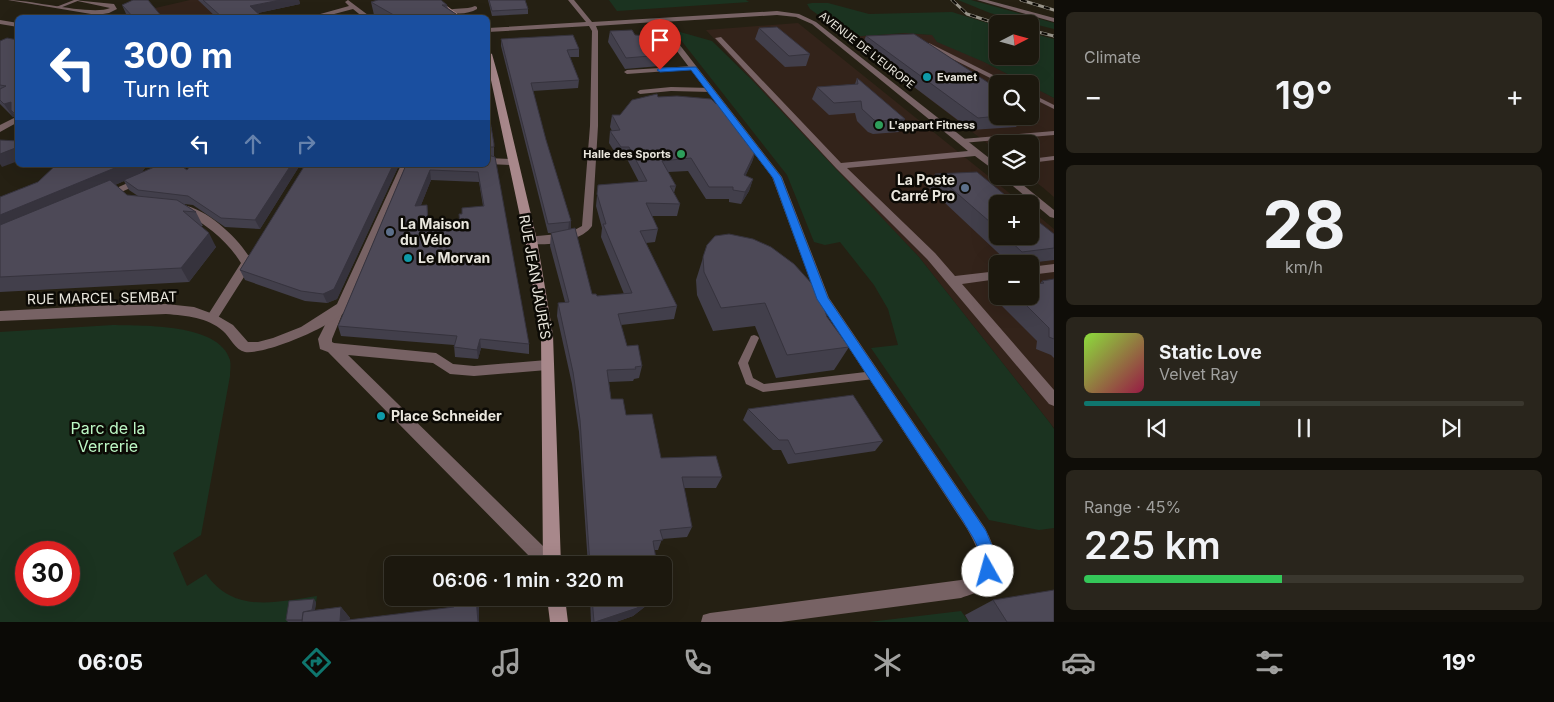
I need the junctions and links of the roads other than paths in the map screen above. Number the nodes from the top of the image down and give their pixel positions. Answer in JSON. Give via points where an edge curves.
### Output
{"nodes":[{"id":1,"x":78,"y":0,"type":"edge"},
{"id":2,"x":346,"y":0,"type":"edge"},
{"id":3,"x":435,"y":0,"type":"edge"},
{"id":4,"x":474,"y":0,"type":"edge"},
{"id":5,"x":571,"y":0,"type":"edge"},
{"id":6,"x":980,"y":0,"type":"edge"},
{"id":7,"x":9,"y":1,"type":"edge"},
{"id":8,"x":354,"y":7,"type":"junction"},
{"id":9,"x":58,"y":8,"type":"junction"},
{"id":10,"x":475,"y":8,"type":"junction"},
{"id":11,"x":450,"y":11,"type":"junction"},
{"id":12,"x":321,"y":15,"type":"edge"},
{"id":13,"x":365,"y":15,"type":"edge"},
{"id":14,"x":456,"y":15,"type":"edge"},
{"id":15,"x":476,"y":15,"type":"edge"},
{"id":16,"x":657,"y":20,"type":"junction"},
{"id":17,"x":1054,"y":20,"type":"edge"},
{"id":18,"x":0,"y":22,"type":"edge"},
{"id":19,"x":15,"y":24,"type":"edge"},
{"id":20,"x":591,"y":24,"type":"junction"},
{"id":21,"x":490,"y":30,"type":"edge"},
{"id":22,"x":719,"y":38,"type":"dead end"},
{"id":23,"x":925,"y":44,"type":"edge"},
{"id":24,"x":490,"y":61,"type":"edge"},
{"id":25,"x":693,"y":68,"type":"junction"},
{"id":26,"x":627,"y":72,"type":"edge"},
{"id":27,"x":989,"y":75,"type":"edge"},
{"id":28,"x":710,"y":90,"type":"junction"},
{"id":29,"x":640,"y":92,"type":"dead end"},
{"id":30,"x":1039,"y":100,"type":"edge"},
{"id":31,"x":1054,"y":107,"type":"edge"},
{"id":32,"x":15,"y":120,"type":"edge"},
{"id":33,"x":0,"y":128,"type":"edge"},
{"id":34,"x":1054,"y":133,"type":"edge"},
{"id":35,"x":962,"y":141,"type":"junction"},
{"id":36,"x":976,"y":153,"type":"junction"},
{"id":37,"x":1054,"y":158,"type":"edge"},
{"id":38,"x":1039,"y":159,"type":"edge"},
{"id":39,"x":490,"y":162,"type":"edge"},
{"id":40,"x":512,"y":162,"type":"junction"},
{"id":41,"x":989,"y":162,"type":"edge"},
{"id":42,"x":839,"y":166,"type":"junction"},
{"id":43,"x":405,"y":167,"type":"edge"},
{"id":44,"x":153,"y":175,"type":"edge"},
{"id":45,"x":1017,"y":185,"type":"edge"},
{"id":46,"x":95,"y":200,"type":"edge"},
{"id":47,"x":169,"y":207,"type":"edge"},
{"id":48,"x":1054,"y":215,"type":"edge"},
{"id":49,"x":531,"y":240,"type":"junction"},
{"id":50,"x":255,"y":249,"type":"edge"},
{"id":51,"x":247,"y":263,"type":"junction"},
{"id":52,"x":1054,"y":268,"type":"edge"},
{"id":53,"x":1039,"y":270,"type":"edge"},
{"id":54,"x":989,"y":276,"type":"edge"},
{"id":55,"x":951,"y":281,"type":"junction"},
{"id":56,"x":337,"y":312,"type":"junction"},
{"id":57,"x":0,"y":316,"type":"edge"},
{"id":58,"x":212,"y":318,"type":"junction"},
{"id":59,"x":754,"y":338,"type":"dead end"},
{"id":60,"x":333,"y":348,"type":"junction"},
{"id":61,"x":547,"y":365,"type":"junction"},
{"id":62,"x":874,"y":375,"type":"junction"},
{"id":63,"x":1054,"y":400,"type":"edge"},
{"id":64,"x":537,"y":552,"type":"dead end"},
{"id":65,"x":552,"y":556,"type":"edge"},
{"id":66,"x":557,"y":606,"type":"edge"},
{"id":67,"x":559,"y":622,"type":"edge"},
{"id":68,"x":710,"y":622,"type":"edge"}],
"edges":[{"from":1,"to":9,"type":"lane"},
{"from":1,"to":9,"type":"street","via":[[112,5],[114,9],[97,14]]},
{"from":2,"to":8,"type":"street"},
{"from":3,"to":11,"type":"main road"},
{"from":4,"to":10,"type":"street"},
{"from":5,"to":20,"type":"street"},
{"from":6,"to":17,"type":"street"},
{"from":7,"to":9,"type":"street"},
{"from":8,"to":12,"type":"street"},
{"from":8,"to":13,"type":"street"},
{"from":10,"to":11,"type":"street"},
{"from":10,"to":15,"type":"street"},
{"from":11,"to":14,"type":"main road"},
{"from":16,"to":20,"type":"street","name":"AVENUE DE L'EUROPE"},
{"from":16,"to":25,"type":"street"},
{"from":16,"to":35,"type":"street","name":"AVENUE DE L'EUROPE","via":[[777,13],[804,17]]},
{"from":18,"to":19,"type":"street"},
{"from":20,"to":21,"type":"street","name":"AVENUE DE L'EUROPE"},
{"from":20,"to":49,"type":"street","via":[[594,31],[594,98],[586,231],[577,236]]},
{"from":22,"to":42,"type":"street"},
{"from":23,"to":27,"type":"lane"},
{"from":24,"to":40,"type":"main road","name":"RUE JEAN JAURÈS"},
{"from":25,"to":26,"type":"lane"},
{"from":25,"to":28,"type":"street"},
{"from":28,"to":29,"type":"lane"},
{"from":28,"to":62,"type":"street","via":[[777,177],[823,299]]},
{"from":30,"to":31,"type":"lane"},
{"from":32,"to":33,"type":"street"},
{"from":34,"to":35,"type":"lane"},
{"from":35,"to":36,"type":"street","name":"AVENUE DE L'EUROPE"},
{"from":36,"to":41,"type":"street","name":"AVENUE DE L'EUROPE"},
{"from":36,"to":42,"type":"street"},
{"from":37,"to":38,"type":"lane"},
{"from":39,"to":40,"type":"street"},
{"from":40,"to":49,"type":"main road","name":"RUE JEAN JAURÈS"},
{"from":42,"to":55,"type":"street","via":[[931,256]]},
{"from":43,"to":56,"type":"street","via":[[346,300]]},
{"from":44,"to":46,"type":"street","via":[[124,192]]},
{"from":45,"to":48,"type":"street"},
{"from":47,"to":51,"type":"street","via":[[188,208],[218,229],[237,246]]},
{"from":49,"to":61,"type":"main road","name":"RUE JEAN JAURÈS","via":[[544,315]]},
{"from":50,"to":51,"type":"street"},
{"from":51,"to":58,"type":"street"},
{"from":52,"to":53,"type":"street"},
{"from":54,"to":55,"type":"street"},
{"from":55,"to":63,"type":"street"},
{"from":56,"to":58,"type":"street","name":"RUE MARCEL SEMBAT","via":[[306,330],[252,347],[245,347],[228,328]]},
{"from":56,"to":60,"type":"street","via":[[325,339],[325,345]]},
{"from":57,"to":58,"type":"street","name":"RUE MARCEL SEMBAT","via":[[166,309]]},
{"from":59,"to":62,"type":"lane","via":[[743,363],[749,381],[763,388]]},
{"from":60,"to":61,"type":"street","via":[[436,358],[450,369],[474,371]]},
{"from":60,"to":64,"type":"street"},
{"from":61,"to":65,"type":"main road","name":"RUE JEAN JAURÈS"},
{"from":62,"to":68,"type":"street","via":[[980,536],[988,556],[988,571],[980,580],[961,589]]},
{"from":66,"to":67,"type":"main road"}]}
